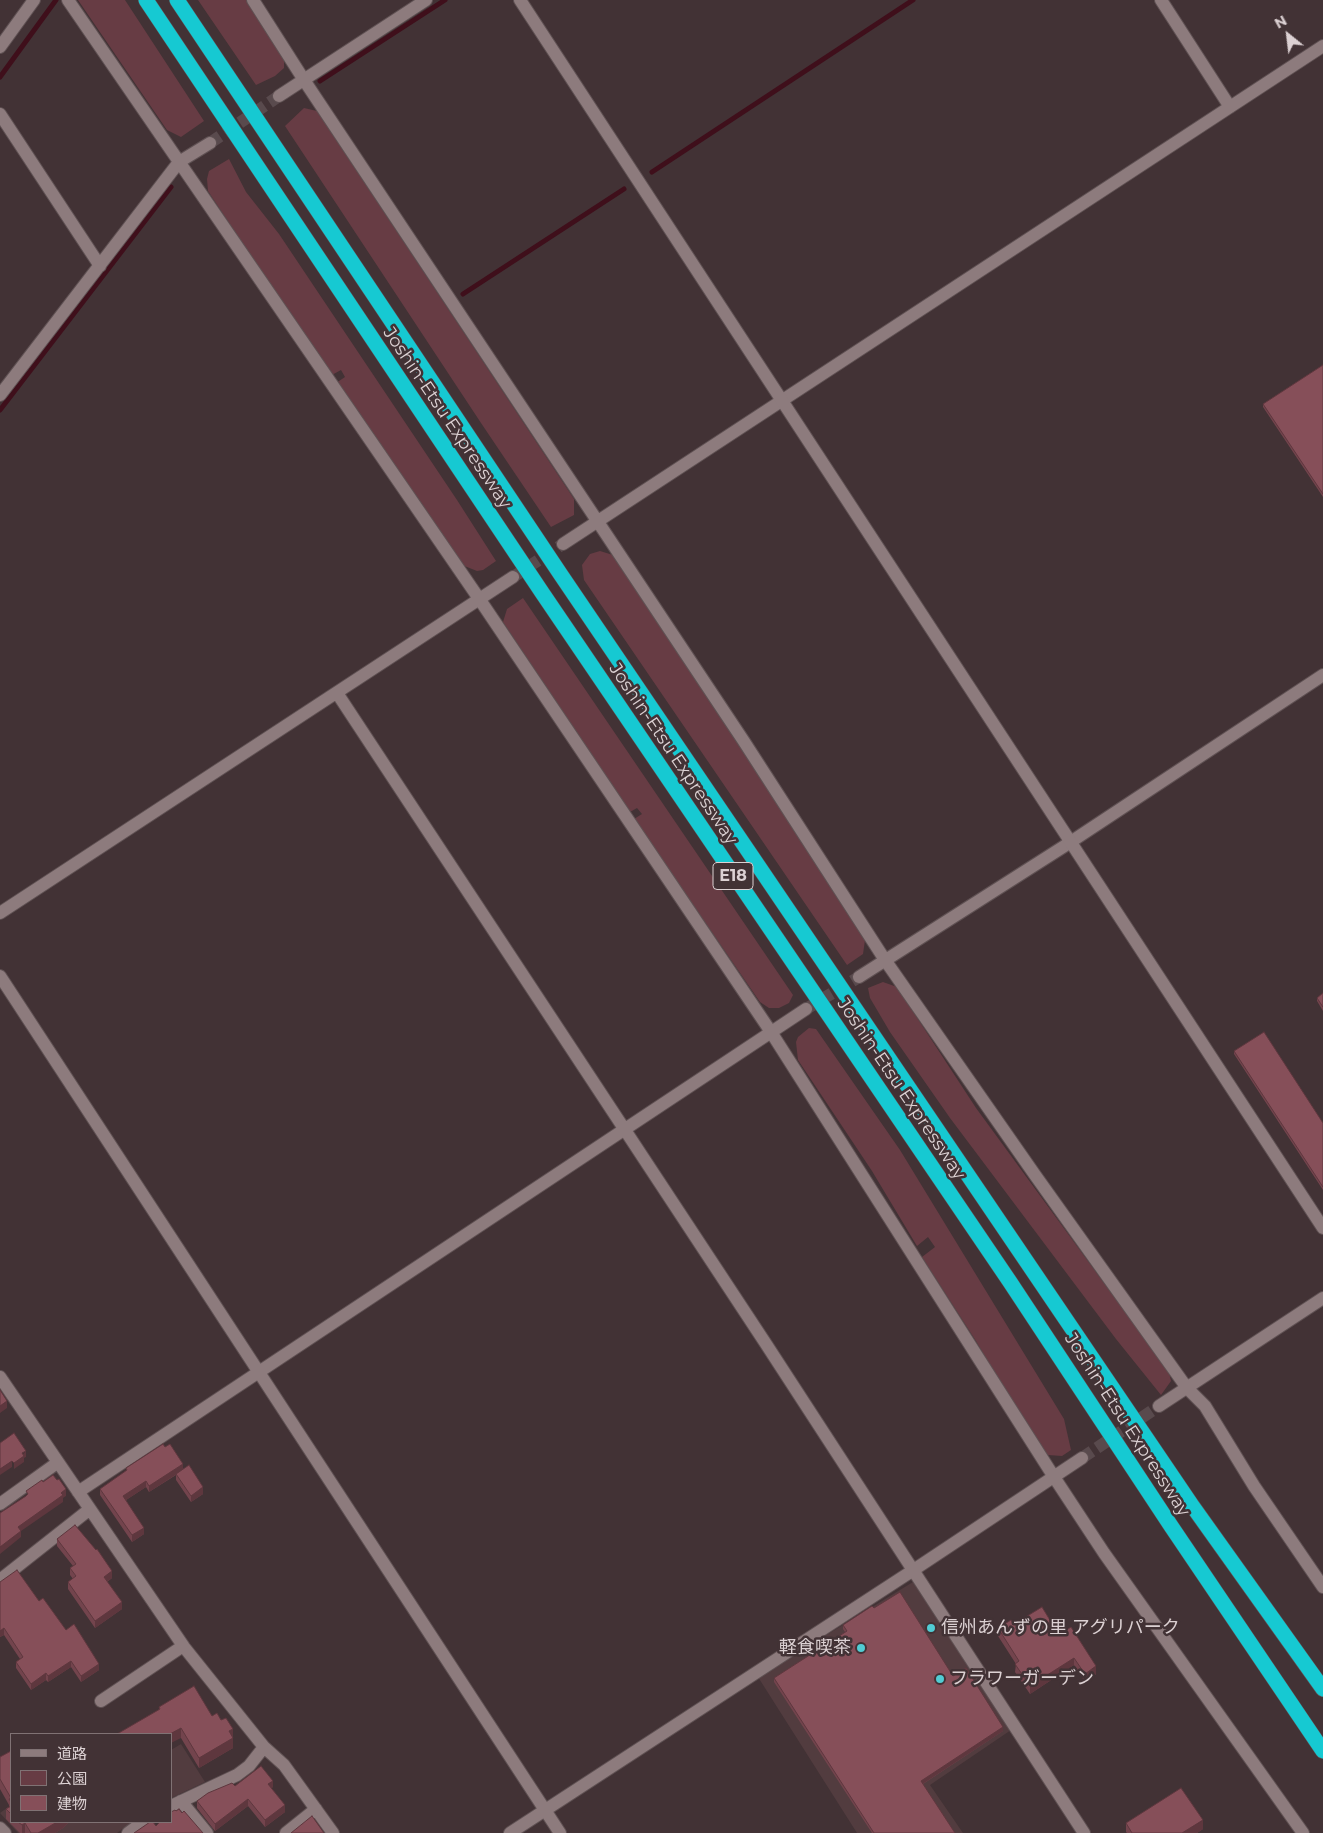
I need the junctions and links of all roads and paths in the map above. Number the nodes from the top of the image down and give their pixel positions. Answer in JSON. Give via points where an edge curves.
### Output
{"nodes":[{"id":1,"x":34,"y":0,"type":"edge"},
{"id":2,"x":68,"y":0,"type":"edge"},
{"id":3,"x":146,"y":0,"type":"edge"},
{"id":4,"x":177,"y":0,"type":"edge"},
{"id":5,"x":252,"y":0,"type":"edge"},
{"id":6,"x":426,"y":0,"type":"edge"},
{"id":7,"x":520,"y":0,"type":"edge"},
{"id":8,"x":1161,"y":0,"type":"edge"},
{"id":9,"x":1323,"y":46,"type":"edge"},
{"id":10,"x":0,"y":47,"type":"edge"},
{"id":11,"x":304,"y":80,"type":"junction"},
{"id":12,"x":279,"y":96,"type":"tunnel mouth"},
{"id":13,"x":1230,"y":107,"type":"junction"},
{"id":14,"x":0,"y":114,"type":"edge"},
{"id":15,"x":210,"y":143,"type":"tunnel mouth"},
{"id":16,"x":178,"y":162,"type":"junction"},
{"id":17,"x":100,"y":266,"type":"junction"},
{"id":18,"x":0,"y":396,"type":"edge"},
{"id":19,"x":782,"y":401,"type":"junction"},
{"id":20,"x":598,"y":522,"type":"junction"},
{"id":21,"x":563,"y":544,"type":"tunnel mouth"},
{"id":22,"x":513,"y":577,"type":"tunnel mouth"},
{"id":23,"x":480,"y":600,"type":"junction"},
{"id":24,"x":1323,"y":675,"type":"edge"},
{"id":25,"x":336,"y":693,"type":"junction"},
{"id":26,"x":1071,"y":841,"type":"junction"},
{"id":27,"x":0,"y":913,"type":"edge"},
{"id":28,"x":885,"y":960,"type":"junction"},
{"id":29,"x":0,"y":976,"type":"edge"},
{"id":30,"x":859,"y":977,"type":"tunnel mouth"},
{"id":31,"x":806,"y":1009,"type":"tunnel mouth"},
{"id":32,"x":771,"y":1032,"type":"junction"},
{"id":33,"x":625,"y":1130,"type":"junction"},
{"id":34,"x":1323,"y":1228,"type":"edge"},
{"id":35,"x":1323,"y":1298,"type":"edge"},
{"id":36,"x":258,"y":1373,"type":"junction"},
{"id":37,"x":0,"y":1377,"type":"edge"},
{"id":38,"x":1188,"y":1388,"type":"junction"},
{"id":39,"x":1159,"y":1406,"type":"tunnel mouth"},
{"id":40,"x":1082,"y":1458,"type":"tunnel mouth"},
{"id":41,"x":57,"y":1463,"type":"junction"},
{"id":42,"x":1054,"y":1477,"type":"junction"},
{"id":43,"x":78,"y":1492,"type":"junction"},
{"id":44,"x":0,"y":1504,"type":"edge"},
{"id":45,"x":90,"y":1509,"type":"junction"},
{"id":46,"x":912,"y":1571,"type":"junction"},
{"id":47,"x":0,"y":1580,"type":"edge"},
{"id":48,"x":1323,"y":1587,"type":"edge"},
{"id":49,"x":183,"y":1646,"type":"junction"},
{"id":50,"x":1323,"y":1690,"type":"edge"},
{"id":51,"x":100,"y":1701,"type":"dead end"},
{"id":52,"x":264,"y":1747,"type":"junction"},
{"id":53,"x":1323,"y":1751,"type":"edge"},
{"id":54,"x":176,"y":1803,"type":"edge"},
{"id":55,"x":316,"y":1809,"type":"junction"},
{"id":56,"x":545,"y":1810,"type":"junction"},
{"id":57,"x":142,"y":1823,"type":"edge"},
{"id":58,"x":128,"y":1833,"type":"edge"},
{"id":59,"x":207,"y":1833,"type":"edge"},
{"id":60,"x":286,"y":1833,"type":"edge"},
{"id":61,"x":334,"y":1833,"type":"edge"},
{"id":62,"x":510,"y":1833,"type":"edge"},
{"id":63,"x":560,"y":1833,"type":"edge"},
{"id":64,"x":1084,"y":1833,"type":"edge"},
{"id":65,"x":1303,"y":1833,"type":"edge"}],
"edges":[{"from":1,"to":10,"type":"street"},
{"from":2,"to":16,"type":"street"},
{"from":3,"to":53,"type":"highway","name":"Joshin-Etsu Expressway","number":"E18","via":[[542,594],[1010,1282]]},
{"from":4,"to":50,"type":"highway","name":"Joshin-Etsu Expressway","number":"E18","via":[[560,575],[1192,1504]]},
{"from":5,"to":11,"type":"street"},
{"from":6,"to":11,"type":"street"},
{"from":7,"to":19,"type":"street"},
{"from":8,"to":13,"type":"street"},
{"from":9,"to":13,"type":"street"},
{"from":11,"to":12,"type":"street"},
{"from":11,"to":20,"type":"street"},
{"from":13,"to":19,"type":"street"},
{"from":14,"to":17,"type":"street"},
{"from":15,"to":16,"type":"street"},
{"from":16,"to":17,"type":"street"},
{"from":16,"to":23,"type":"street"},
{"from":17,"to":18,"type":"street"},
{"from":19,"to":20,"type":"street"},
{"from":19,"to":26,"type":"street"},
{"from":20,"to":21,"type":"street"},
{"from":20,"to":28,"type":"street"},
{"from":22,"to":23,"type":"street"},
{"from":23,"to":25,"type":"street"},
{"from":23,"to":32,"type":"street"},
{"from":24,"to":26,"type":"street"},
{"from":25,"to":27,"type":"street"},
{"from":25,"to":33,"type":"street"},
{"from":26,"to":28,"type":"street"},
{"from":26,"to":34,"type":"street"},
{"from":28,"to":30,"type":"street"},
{"from":28,"to":38,"type":"street"},
{"from":29,"to":36,"type":"street"},
{"from":31,"to":32,"type":"street"},
{"from":32,"to":33,"type":"street"},
{"from":32,"to":42,"type":"street"},
{"from":33,"to":36,"type":"street"},
{"from":33,"to":46,"type":"street"},
{"from":35,"to":38,"type":"street"},
{"from":36,"to":43,"type":"street"},
{"from":36,"to":56,"type":"street"},
{"from":37,"to":41,"type":"street"},
{"from":38,"to":39,"type":"street"},
{"from":38,"to":48,"type":"street","via":[[1204,1406]]},
{"from":40,"to":42,"type":"street"},
{"from":41,"to":43,"type":"street"},
{"from":41,"to":44,"type":"street"},
{"from":42,"to":46,"type":"street"},
{"from":42,"to":65,"type":"street","via":[[1104,1554]]},
{"from":43,"to":45,"type":"street"},
{"from":45,"to":47,"type":"street"},
{"from":45,"to":49,"type":"street"},
{"from":46,"to":56,"type":"street"},
{"from":46,"to":64,"type":"street"},
{"from":49,"to":51,"type":"street"},
{"from":49,"to":52,"type":"street"},
{"from":52,"to":54,"type":"street","via":[[237,1775]]},
{"from":52,"to":55,"type":"street","via":[[284,1766]]},
{"from":54,"to":59,"type":"street"},
{"from":55,"to":60,"type":"street"},
{"from":55,"to":61,"type":"street"},
{"from":56,"to":62,"type":"street"},
{"from":56,"to":63,"type":"street"},
{"from":57,"to":58,"type":"street"}]}
